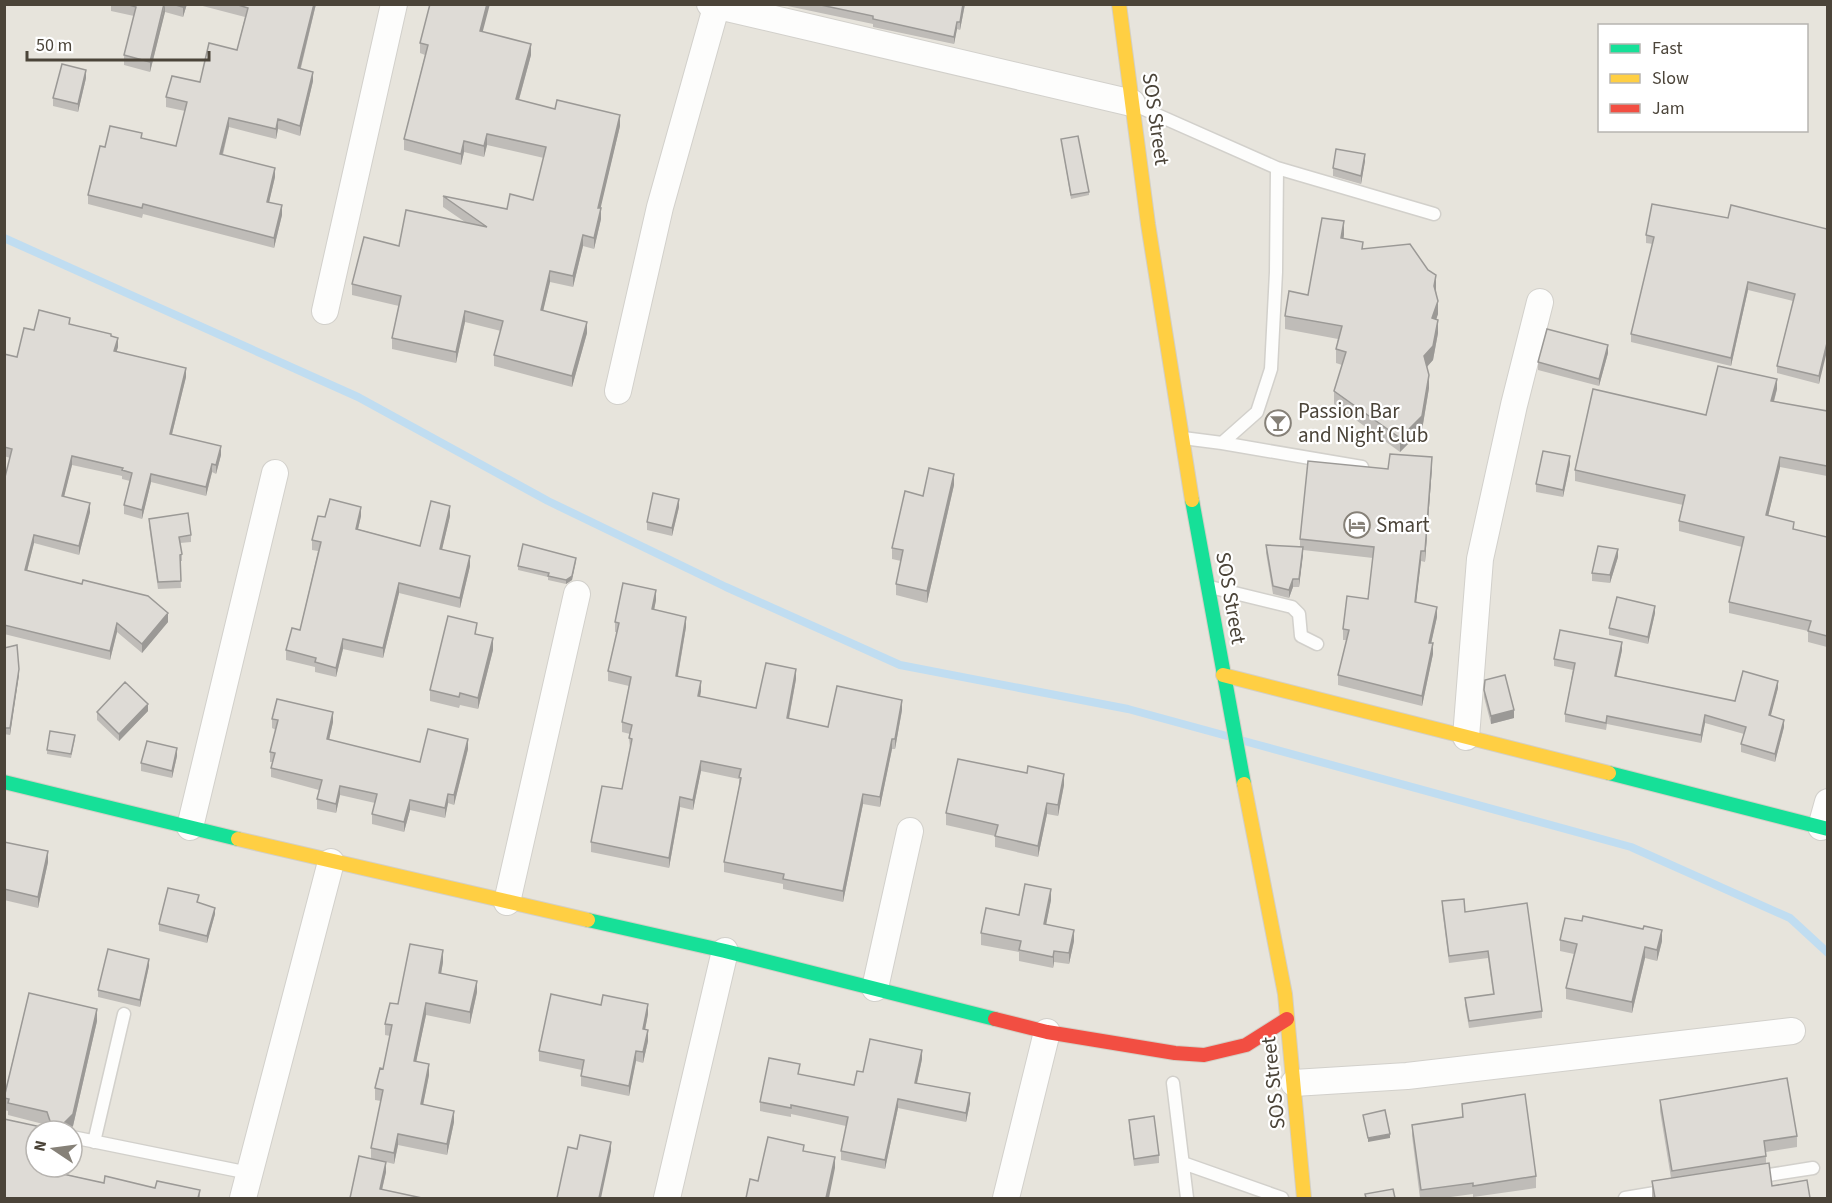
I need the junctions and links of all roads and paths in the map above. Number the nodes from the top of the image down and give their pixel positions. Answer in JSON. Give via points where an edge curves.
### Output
{"nodes":[{"id":1,"x":394,"y":4,"type":"edge"},
{"id":2,"x":1119,"y":4,"type":"edge"},
{"id":3,"x":715,"y":5,"type":"edge"},
{"id":4,"x":1132,"y":104,"type":"junction"},
{"id":5,"x":1277,"y":168,"type":"junction"},
{"id":6,"x":1434,"y":214,"type":"dead end"},
{"id":7,"x":1540,"y":302,"type":"dead end"},
{"id":8,"x":325,"y":311,"type":"dead end"},
{"id":9,"x":618,"y":391,"type":"dead end"},
{"id":10,"x":1181,"y":438,"type":"junction"},
{"id":11,"x":1222,"y":443,"type":"junction"},
{"id":12,"x":1377,"y":470,"type":"edge"},
{"id":13,"x":275,"y":473,"type":"dead end"},
{"id":14,"x":1209,"y":587,"type":"junction"},
{"id":15,"x":577,"y":594,"type":"dead end"},
{"id":16,"x":1317,"y":644,"type":"dead end"},
{"id":17,"x":1223,"y":675,"type":"junction"},
{"id":18,"x":1466,"y":737,"type":"junction"},
{"id":19,"x":4,"y":782,"type":"edge"},
{"id":20,"x":1827,"y":802,"type":"edge"},
{"id":21,"x":190,"y":827,"type":"junction"},
{"id":22,"x":1824,"y":828,"type":"edge"},
{"id":23,"x":910,"y":831,"type":"dead end"},
{"id":24,"x":332,"y":862,"type":"junction"},
{"id":25,"x":507,"y":902,"type":"junction"},
{"id":26,"x":725,"y":951,"type":"junction"},
{"id":27,"x":875,"y":988,"type":"junction"},
{"id":28,"x":124,"y":1014,"type":"dead end"},
{"id":29,"x":1287,"y":1019,"type":"junction"},
{"id":30,"x":1792,"y":1031,"type":"dead end"},
{"id":31,"x":1047,"y":1032,"type":"junction"},
{"id":32,"x":1173,"y":1083,"type":"dead end"},
{"id":33,"x":1294,"y":1083,"type":"junction"},
{"id":34,"x":84,"y":1140,"type":"edge"},
{"id":35,"x":94,"y":1142,"type":"junction"},
{"id":36,"x":1183,"y":1163,"type":"junction"},
{"id":37,"x":1813,"y":1168,"type":"dead end"},
{"id":38,"x":249,"y":1173,"type":"junction"},
{"id":39,"x":1743,"y":1179,"type":"edge"},
{"id":40,"x":1684,"y":1188,"type":"edge"},
{"id":41,"x":243,"y":1198,"type":"edge"},
{"id":42,"x":668,"y":1198,"type":"edge"},
{"id":43,"x":1006,"y":1198,"type":"edge"},
{"id":44,"x":1187,"y":1198,"type":"edge"},
{"id":45,"x":1282,"y":1198,"type":"edge"},
{"id":46,"x":1304,"y":1198,"type":"edge"},
{"id":47,"x":1625,"y":1198,"type":"edge"}],
"edges":[{"from":1,"to":8,"type":"street"},
{"from":2,"to":4,"type":"street","name":"SOS Street"},
{"from":3,"to":4,"type":"street"},
{"from":3,"to":9,"type":"street","via":[[660,207]]},
{"from":4,"to":5,"type":"lane"},
{"from":4,"to":10,"type":"street","name":"SOS Street"},
{"from":5,"to":6,"type":"lane"},
{"from":5,"to":11,"type":"lane","via":[[1271,369],[1257,412]]},
{"from":7,"to":18,"type":"street","via":[[1480,559]]},
{"from":10,"to":11,"type":"lane"},
{"from":10,"to":14,"type":"street","name":"SOS Street"},
{"from":11,"to":12,"type":"lane"},
{"from":13,"to":21,"type":"street"},
{"from":14,"to":16,"type":"lane","via":[[1292,607],[1299,614],[1301,636]]},
{"from":14,"to":17,"type":"street","name":"SOS Street"},
{"from":15,"to":25,"type":"street"},
{"from":17,"to":18,"type":"street"},
{"from":17,"to":29,"type":"street","name":"SOS Street"},
{"from":18,"to":22,"type":"street"},
{"from":19,"to":21,"type":"street"},
{"from":20,"to":22,"type":"street"},
{"from":21,"to":24,"type":"street"},
{"from":23,"to":27,"type":"street"},
{"from":24,"to":25,"type":"street"},
{"from":24,"to":38,"type":"street"},
{"from":25,"to":26,"type":"street"},
{"from":26,"to":27,"type":"street"},
{"from":26,"to":42,"type":"street"},
{"from":27,"to":31,"type":"street"},
{"from":28,"to":35,"type":"lane"},
{"from":29,"to":31,"type":"street","via":[[1246,1046],[1204,1056]]},
{"from":29,"to":33,"type":"street","name":"SOS Street"},
{"from":30,"to":33,"type":"street","via":[[1407,1076]]},
{"from":31,"to":43,"type":"street"},
{"from":32,"to":36,"type":"lane"},
{"from":33,"to":46,"type":"street","name":"SOS Street"},
{"from":34,"to":35,"type":"lane"},
{"from":35,"to":38,"type":"lane"},
{"from":36,"to":44,"type":"lane"},
{"from":36,"to":45,"type":"lane"},
{"from":37,"to":39,"type":"lane"},
{"from":38,"to":41,"type":"street"},
{"from":40,"to":47,"type":"lane"}]}
